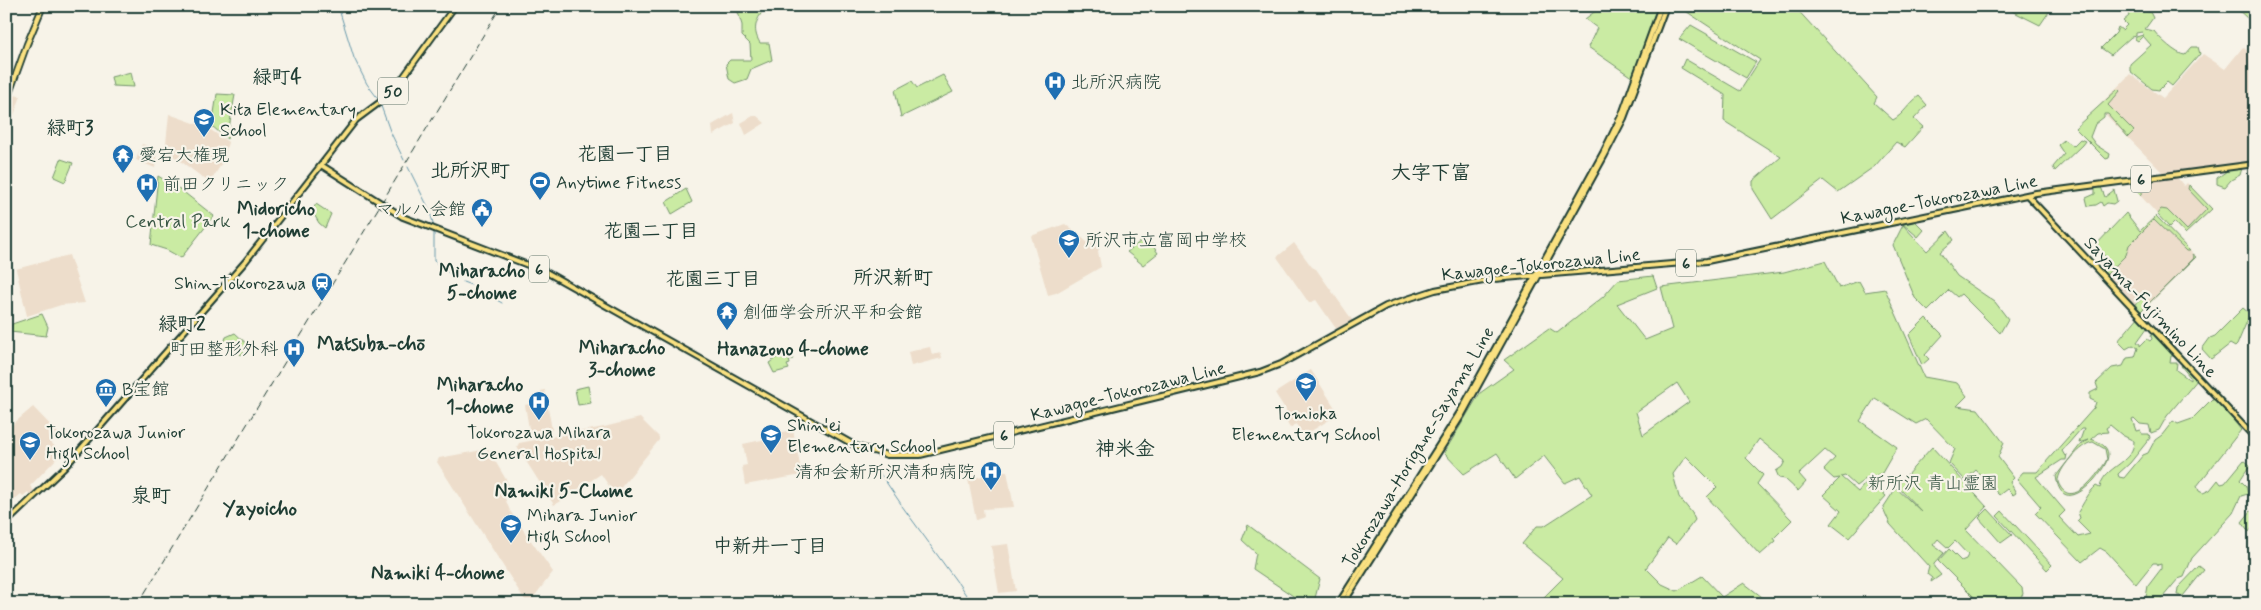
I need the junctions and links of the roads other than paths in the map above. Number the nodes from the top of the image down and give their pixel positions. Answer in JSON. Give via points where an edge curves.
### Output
{"nodes":[{"id":1,"x":43,"y":6,"type":"edge"},
{"id":2,"x":455,"y":6,"type":"edge"},
{"id":3,"x":1661,"y":6,"type":"edge"},
{"id":4,"x":1666,"y":6,"type":"edge"},
{"id":5,"x":6,"y":102,"type":"edge"},
{"id":6,"x":321,"y":164,"type":"junction"},
{"id":7,"x":2255,"y":164,"type":"edge"},
{"id":8,"x":2027,"y":195,"type":"junction"},
{"id":9,"x":1540,"y":275,"type":"junction"},
{"id":10,"x":1535,"y":276,"type":"junction"},
{"id":11,"x":2255,"y":438,"type":"edge"},
{"id":12,"x":6,"y":523,"type":"edge"},
{"id":13,"x":1338,"y":604,"type":"edge"},
{"id":14,"x":1343,"y":604,"type":"edge"}],
"edges":[{"from":1,"to":5,"type":"highway"},
{"from":2,"to":6,"type":"main road","number":"50","via":[[391,94],[356,120]]},
{"from":3,"to":10,"type":"main road","name":"Tokorozawa-Horigane-Sayama Line","via":[[1622,114]]},
{"from":4,"to":9,"type":"main road","name":"Tokorozawa-Horigane-Sayama Line","via":[[1624,118]]},
{"from":6,"to":10,"type":"main road","name":"Kawagoe-Tokorozawa Line","number":"6","via":[[397,213],[546,272],[856,446],[906,457],[1254,374],[1275,367],[1375,311],[1407,298],[1474,282]]},
{"from":6,"to":12,"type":"main road","via":[[245,262],[64,468]]},
{"from":7,"to":8,"type":"main road","name":"Kawagoe-Tokorozawa Line","number":"6"},
{"from":8,"to":9,"type":"main road","name":"Kawagoe-Tokorozawa Line","number":"6","via":[[1707,261]]},
{"from":8,"to":11,"type":"main road","name":"Sayama-Fujimino Line"},
{"from":9,"to":10,"type":"main road","name":"Kawagoe-Tokorozawa Line","number":"6"},
{"from":9,"to":14,"type":"main road","name":"Tokorozawa-Horigane-Sayama Line","via":[[1462,415]]},
{"from":10,"to":13,"type":"main road","name":"Tokorozawa-Horigane-Sayama Line","via":[[1460,412]]}]}
